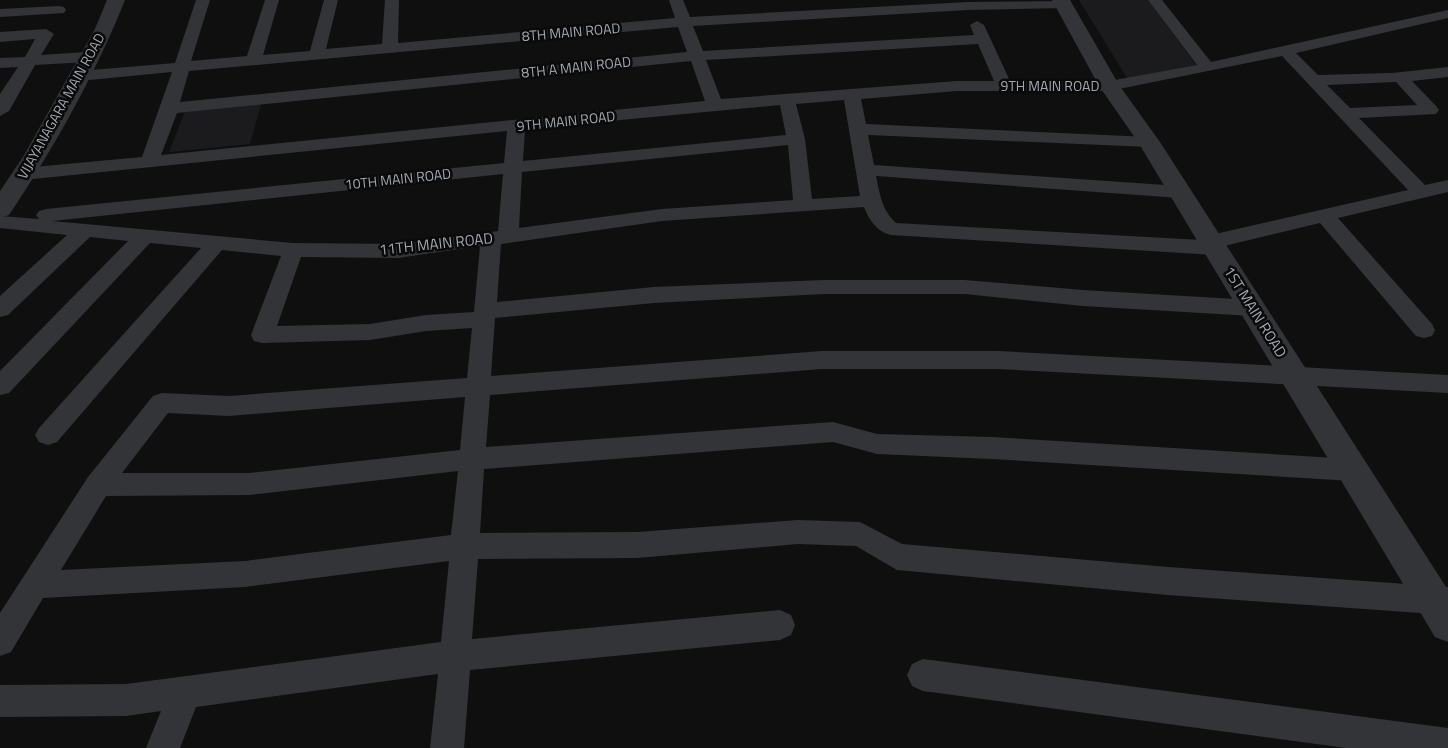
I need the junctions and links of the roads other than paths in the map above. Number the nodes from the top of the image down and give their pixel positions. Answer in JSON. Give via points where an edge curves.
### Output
{"nodes":[{"id":1,"x":116,"y":0,"type":"edge"},
{"id":2,"x":203,"y":0,"type":"edge"},
{"id":3,"x":272,"y":0,"type":"edge"},
{"id":4,"x":331,"y":0,"type":"edge"},
{"id":5,"x":392,"y":0,"type":"edge"},
{"id":6,"x":676,"y":0,"type":"edge"},
{"id":7,"x":1155,"y":0,"type":"edge"},
{"id":8,"x":1062,"y":2,"type":"edge"},
{"id":9,"x":914,"y":4,"type":"edge"},
{"id":10,"x":965,"y":4,"type":"edge"},
{"id":11,"x":855,"y":6,"type":"edge"},
{"id":12,"x":797,"y":8,"type":"edge"},
{"id":13,"x":59,"y":10,"type":"dead end"},
{"id":14,"x":0,"y":13,"type":"edge"},
{"id":15,"x":1448,"y":14,"type":"edge"},
{"id":16,"x":683,"y":22,"type":"junction"},
{"id":17,"x":0,"y":37,"type":"edge"},
{"id":18,"x":983,"y":39,"type":"junction"},
{"id":19,"x":390,"y":48,"type":"junction"},
{"id":20,"x":1285,"y":50,"type":"junction"},
{"id":21,"x":317,"y":54,"type":"junction"},
{"id":22,"x":695,"y":56,"type":"junction"},
{"id":23,"x":254,"y":59,"type":"junction"},
{"id":24,"x":32,"y":61,"type":"junction"},
{"id":25,"x":0,"y":63,"type":"edge"},
{"id":26,"x":182,"y":65,"type":"junction"},
{"id":27,"x":83,"y":66,"type":"junction"},
{"id":28,"x":1207,"y":68,"type":"junction"},
{"id":29,"x":1448,"y":72,"type":"edge"},
{"id":30,"x":1401,"y":78,"type":"junction"},
{"id":31,"x":1314,"y":80,"type":"junction"},
{"id":32,"x":1004,"y":86,"type":"junction"},
{"id":33,"x":1109,"y":86,"type":"junction"},
{"id":34,"x":5,"y":89,"type":"edge"},
{"id":35,"x":852,"y":96,"type":"junction"},
{"id":36,"x":788,"y":100,"type":"junction"},
{"id":37,"x":715,"y":105,"type":"junction"},
{"id":38,"x":171,"y":108,"type":"junction"},
{"id":39,"x":0,"y":111,"type":"edge"},
{"id":40,"x":1343,"y":113,"type":"junction"},
{"id":41,"x":516,"y":127,"type":"junction"},
{"id":42,"x":858,"y":129,"type":"junction"},
{"id":43,"x":796,"y":139,"type":"junction"},
{"id":44,"x":1149,"y":142,"type":"junction"},
{"id":45,"x":149,"y":162,"type":"junction"},
{"id":46,"x":513,"y":167,"type":"junction"},
{"id":47,"x":866,"y":170,"type":"junction"},
{"id":48,"x":24,"y":174,"type":"junction"},
{"id":49,"x":1448,"y":186,"type":"edge"},
{"id":50,"x":1180,"y":192,"type":"junction"},
{"id":51,"x":1421,"y":192,"type":"junction"},
{"id":52,"x":871,"y":201,"type":"junction"},
{"id":53,"x":803,"y":206,"type":"junction"},
{"id":54,"x":0,"y":210,"type":"edge"},
{"id":55,"x":1324,"y":215,"type":"junction"},
{"id":56,"x":0,"y":221,"type":"edge"},
{"id":57,"x":85,"y":230,"type":"junction"},
{"id":58,"x":145,"y":236,"type":"junction"},
{"id":59,"x":499,"y":238,"type":"junction"},
{"id":60,"x":217,"y":243,"type":"junction"},
{"id":61,"x":1213,"y":245,"type":"junction"},
{"id":62,"x":293,"y":250,"type":"junction"},
{"id":63,"x":1252,"y":308,"type":"junction"},
{"id":64,"x":0,"y":309,"type":"edge"},
{"id":65,"x":485,"y":315,"type":"junction"},
{"id":66,"x":1425,"y":330,"type":"dead end"},
{"id":67,"x":1295,"y":377,"type":"junction"},
{"id":68,"x":1448,"y":384,"type":"edge"},
{"id":69,"x":0,"y":386,"type":"edge"},
{"id":70,"x":478,"y":387,"type":"junction"},
{"id":71,"x":48,"y":435,"type":"dead end"},
{"id":72,"x":472,"y":459,"type":"junction"},
{"id":73,"x":1352,"y":470,"type":"junction"},
{"id":74,"x":98,"y":485,"type":"junction"},
{"id":75,"x":465,"y":546,"type":"junction"},
{"id":76,"x":35,"y":585,"type":"junction"},
{"id":77,"x":1443,"y":608,"type":"edge"},
{"id":78,"x":780,"y":625,"type":"dead end"},
{"id":79,"x":0,"y":641,"type":"edge"},
{"id":80,"x":455,"y":656,"type":"junction"},
{"id":81,"x":923,"y":675,"type":"dead end"},
{"id":82,"x":185,"y":692,"type":"junction"},
{"id":83,"x":0,"y":701,"type":"edge"},
{"id":84,"x":1448,"y":744,"type":"edge"},
{"id":85,"x":164,"y":748,"type":"edge"},
{"id":86,"x":447,"y":748,"type":"edge"}],
"edges":[{"from":1,"to":27,"type":"street","name":"VIJAYANAGARA MAIN ROAD"},
{"from":2,"to":26,"type":"street"},
{"from":3,"to":23,"type":"street"},
{"from":4,"to":21,"type":"street"},
{"from":5,"to":19,"type":"street"},
{"from":6,"to":16,"type":"street"},
{"from":7,"to":28,"type":"street"},
{"from":8,"to":10,"type":"street","name":"8TH MAIN ROAD"},
{"from":8,"to":33,"type":"street","name":"1ST MAIN ROAD"},
{"from":9,"to":10,"type":"street","name":"8TH MAIN ROAD"},
{"from":9,"to":11,"type":"street","name":"8TH MAIN ROAD"},
{"from":10,"to":18,"type":"street"},
{"from":11,"to":12,"type":"street","name":"8TH MAIN ROAD"},
{"from":12,"to":16,"type":"street","name":"8TH MAIN ROAD"},
{"from":13,"to":14,"type":"street"},
{"from":15,"to":20,"type":"street","name":"9TH MAIN ROAD"},
{"from":16,"to":19,"type":"street","name":"8TH MAIN ROAD"},
{"from":16,"to":22,"type":"street"},
{"from":17,"to":24,"type":"street","via":[[46,34]]},
{"from":18,"to":22,"type":"street","name":"8TH A MAIN ROAD"},
{"from":18,"to":32,"type":"street"},
{"from":19,"to":21,"type":"street","name":"8TH MAIN ROAD"},
{"from":20,"to":28,"type":"street","name":"9TH MAIN ROAD"},
{"from":20,"to":31,"type":"street"},
{"from":21,"to":23,"type":"street","name":"8TH MAIN ROAD"},
{"from":22,"to":37,"type":"street"},
{"from":22,"to":38,"type":"street","name":"8TH A MAIN ROAD"},
{"from":23,"to":26,"type":"street","name":"8TH MAIN ROAD"},
{"from":24,"to":25,"type":"street","name":"8TH MAIN ROAD"},
{"from":24,"to":27,"type":"street","name":"8TH MAIN ROAD"},
{"from":24,"to":34,"type":"street"},
{"from":26,"to":27,"type":"street","name":"8TH MAIN ROAD"},
{"from":26,"to":38,"type":"street"},
{"from":27,"to":48,"type":"street","name":"VIJAYANAGARA MAIN ROAD"},
{"from":28,"to":33,"type":"street","name":"9TH MAIN ROAD"},
{"from":29,"to":30,"type":"street"},
{"from":30,"to":31,"type":"street"},
{"from":30,"to":40,"type":"street","via":[[1430,110]]},
{"from":31,"to":40,"type":"street"},
{"from":32,"to":33,"type":"street","name":"9TH MAIN ROAD"},
{"from":32,"to":35,"type":"street","name":"9TH MAIN ROAD","via":[[957,86]]},
{"from":33,"to":44,"type":"street","name":"1ST MAIN ROAD"},
{"from":34,"to":39,"type":"street"},
{"from":35,"to":36,"type":"street","name":"9TH MAIN ROAD"},
{"from":35,"to":42,"type":"street"},
{"from":36,"to":37,"type":"street","name":"9TH MAIN ROAD"},
{"from":36,"to":43,"type":"street"},
{"from":37,"to":41,"type":"street","name":"9TH MAIN ROAD"},
{"from":38,"to":45,"type":"street"},
{"from":40,"to":51,"type":"street"},
{"from":41,"to":45,"type":"street","name":"9TH MAIN ROAD"},
{"from":41,"to":46,"type":"street"},
{"from":42,"to":44,"type":"street"},
{"from":42,"to":47,"type":"street"},
{"from":43,"to":46,"type":"street","name":"10TH MAIN ROAD"},
{"from":43,"to":53,"type":"street"},
{"from":44,"to":50,"type":"street","name":"1ST MAIN ROAD"},
{"from":45,"to":48,"type":"street","name":"9TH MAIN ROAD"},
{"from":46,"to":56,"type":"street","name":"10TH MAIN ROAD"},
{"from":46,"to":59,"type":"street"},
{"from":47,"to":50,"type":"street"},
{"from":47,"to":52,"type":"street"},
{"from":48,"to":54,"type":"street","name":"VIJAYANAGARA MAIN ROAD"},
{"from":49,"to":51,"type":"street"},
{"from":50,"to":61,"type":"street","name":"1ST MAIN ROAD"},
{"from":51,"to":55,"type":"street"},
{"from":52,"to":53,"type":"street","name":"11TH MAIN ROAD"},
{"from":52,"to":61,"type":"street","via":[[878,217],[891,229]]},
{"from":53,"to":59,"type":"street","name":"11TH MAIN ROAD","via":[[662,215]]},
{"from":55,"to":61,"type":"street"},
{"from":55,"to":66,"type":"street"},
{"from":56,"to":57,"type":"street","name":"11TH MAIN ROAD"},
{"from":57,"to":58,"type":"street","name":"11TH MAIN ROAD"},
{"from":57,"to":64,"type":"street"},
{"from":58,"to":60,"type":"street","name":"11TH MAIN ROAD"},
{"from":58,"to":69,"type":"street"},
{"from":59,"to":62,"type":"street","name":"11TH MAIN ROAD","via":[[398,251]]},
{"from":59,"to":65,"type":"street"},
{"from":60,"to":62,"type":"street","name":"11TH MAIN ROAD"},
{"from":60,"to":71,"type":"street"},
{"from":61,"to":63,"type":"street","name":"1ST MAIN ROAD"},
{"from":62,"to":65,"type":"street","via":[[262,335],[370,332]]},
{"from":63,"to":65,"type":"street","via":[[965,286],[824,287],[654,295]]},
{"from":63,"to":67,"type":"street","name":"1ST MAIN ROAD"},
{"from":65,"to":70,"type":"street"},
{"from":67,"to":68,"type":"street"},
{"from":67,"to":70,"type":"street","via":[[998,360],[822,360]]},
{"from":67,"to":73,"type":"street","name":"1ST MAIN ROAD"},
{"from":70,"to":72,"type":"street"},
{"from":70,"to":74,"type":"street","via":[[229,406],[162,403]]},
{"from":72,"to":73,"type":"street","via":[[833,432],[877,444]]},
{"from":72,"to":74,"type":"street","via":[[249,484]]},
{"from":72,"to":75,"type":"street"},
{"from":73,"to":77,"type":"street","name":"1ST MAIN ROAD"},
{"from":74,"to":76,"type":"street"},
{"from":75,"to":76,"type":"street","via":[[245,574]]},
{"from":75,"to":77,"type":"street","via":[[637,544],[798,532],[860,534],[897,557]]},
{"from":75,"to":80,"type":"street"},
{"from":76,"to":79,"type":"street"},
{"from":78,"to":80,"type":"street"},
{"from":80,"to":82,"type":"street"},
{"from":80,"to":86,"type":"street"},
{"from":81,"to":84,"type":"street"},
{"from":82,"to":83,"type":"street","via":[[126,700]]},
{"from":82,"to":85,"type":"street"}]}
